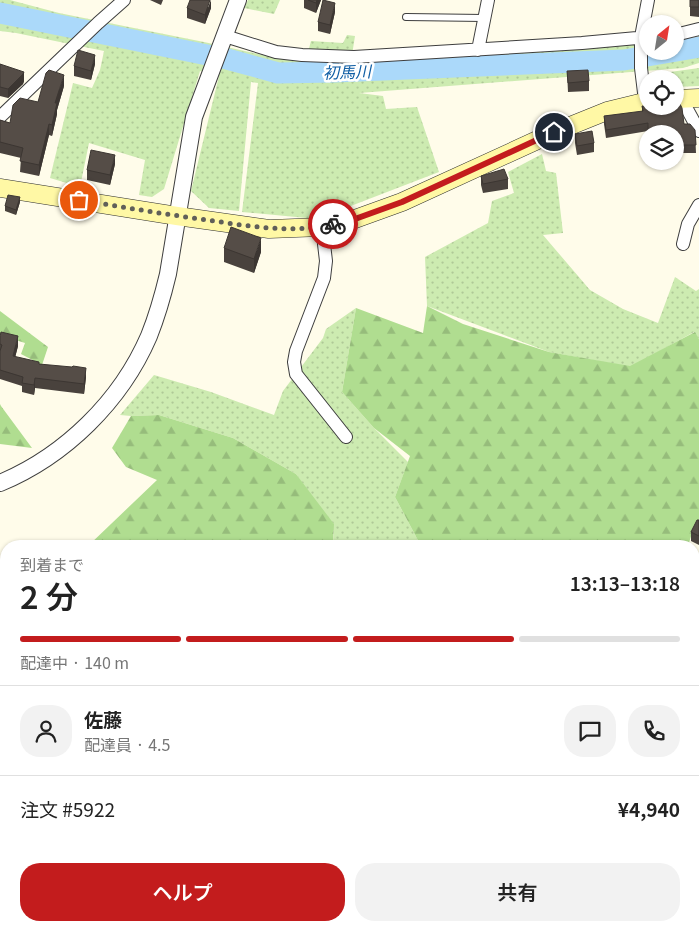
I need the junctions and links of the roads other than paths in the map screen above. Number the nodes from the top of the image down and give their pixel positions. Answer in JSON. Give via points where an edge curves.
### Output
{"nodes":[{"id":1,"x":124,"y":0,"type":"edge"},
{"id":2,"x":238,"y":0,"type":"edge"},
{"id":3,"x":488,"y":0,"type":"edge"},
{"id":4,"x":648,"y":0,"type":"edge"},
{"id":5,"x":646,"y":15,"type":"edge"},
{"id":6,"x":406,"y":17,"type":"dead end"},
{"id":7,"x":484,"y":18,"type":"junction"},
{"id":8,"x":699,"y":29,"type":"edge"},
{"id":9,"x":684,"y":33,"type":"edge"},
{"id":10,"x":639,"y":38,"type":"edge"},
{"id":11,"x":224,"y":39,"type":"junction"},
{"id":12,"x":478,"y":50,"type":"junction"},
{"id":13,"x":699,"y":98,"type":"edge"},
{"id":14,"x":684,"y":99,"type":"edge"},
{"id":15,"x":639,"y":103,"type":"edge"},
{"id":16,"x":684,"y":108,"type":"edge"},
{"id":17,"x":0,"y":117,"type":"edge"},
{"id":18,"x":699,"y":131,"type":"edge"},
{"id":19,"x":0,"y":188,"type":"edge"},
{"id":20,"x":699,"y":204,"type":"edge"},
{"id":21,"x":177,"y":216,"type":"junction"},
{"id":22,"x":322,"y":227,"type":"junction"},
{"id":23,"x":682,"y":244,"type":"dead end"},
{"id":24,"x":346,"y":437,"type":"dead end"},
{"id":25,"x":0,"y":483,"type":"edge"}],
"edges":[{"from":1,"to":17,"type":"street"},
{"from":2,"to":11,"type":"street"},
{"from":3,"to":7,"type":"street"},
{"from":4,"to":5,"type":"street"},
{"from":6,"to":7,"type":"lane"},
{"from":7,"to":12,"type":"street"},
{"from":8,"to":9,"type":"street"},
{"from":10,"to":12,"type":"street"},
{"from":11,"to":12,"type":"street","via":[[302,55],[354,57]]},
{"from":11,"to":21,"type":"street","via":[[194,117]]},
{"from":13,"to":14,"type":"main road"},
{"from":15,"to":22,"type":"main road","via":[[607,111],[554,132],[402,202]]},
{"from":16,"to":18,"type":"street"},
{"from":19,"to":21,"type":"main road"},
{"from":20,"to":23,"type":"street"},
{"from":21,"to":22,"type":"main road","via":[[269,229]]},
{"from":21,"to":25,"type":"street","via":[[162,297],[148,337],[118,390],[73,438],[31,468]]},
{"from":22,"to":24,"type":"street","via":[[326,261],[324,278],[294,362],[296,374]]}]}
